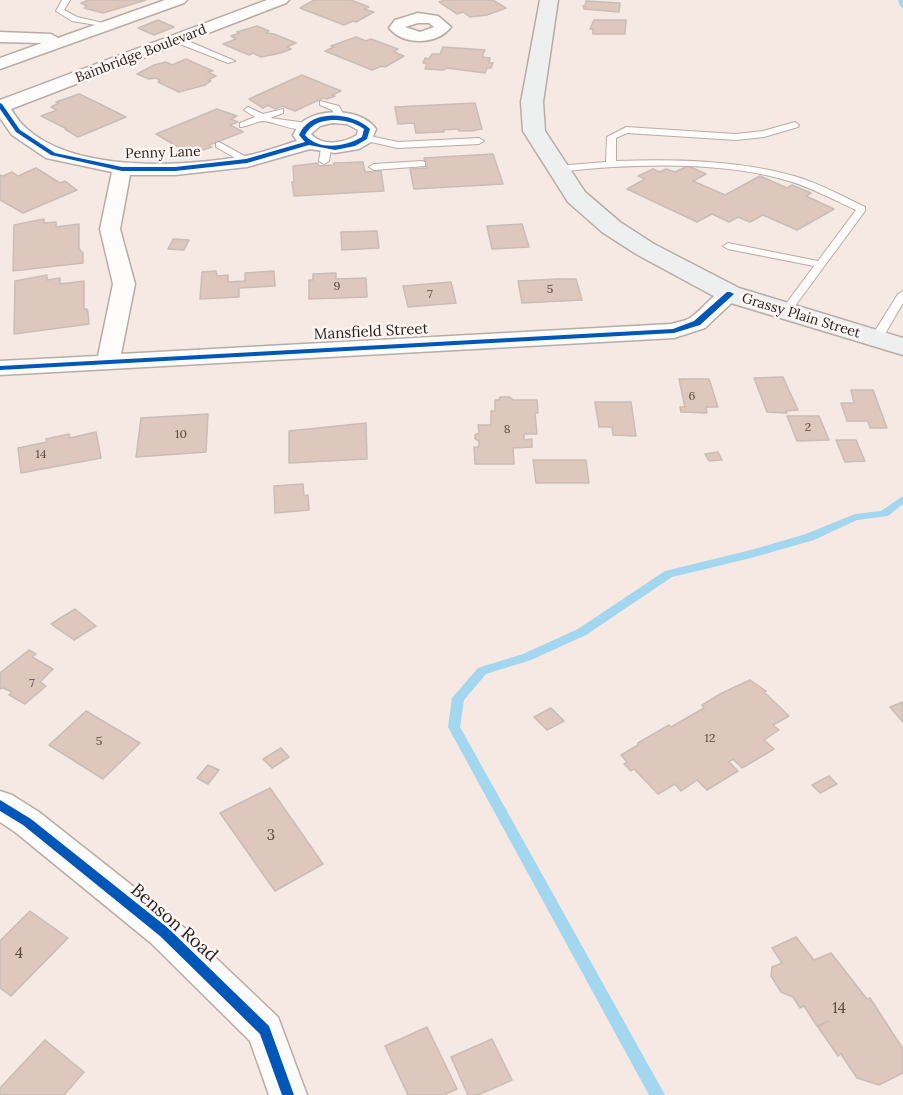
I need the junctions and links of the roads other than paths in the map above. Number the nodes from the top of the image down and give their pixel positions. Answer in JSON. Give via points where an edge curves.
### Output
{"nodes":[{"id":1,"x":66,"y":0,"type":"edge"},
{"id":2,"x":178,"y":0,"type":"edge"},
{"id":3,"x":281,"y":0,"type":"edge"},
{"id":4,"x":549,"y":0,"type":"edge"},
{"id":5,"x":108,"y":25,"type":"junction"},
{"id":6,"x":0,"y":37,"type":"edge"},
{"id":7,"x":68,"y":40,"type":"junction"},
{"id":8,"x":178,"y":40,"type":"junction"},
{"id":9,"x":231,"y":61,"type":"dead end"},
{"id":10,"x":0,"y":64,"type":"edge"},
{"id":11,"x":323,"y":103,"type":"dead end"},
{"id":12,"x":0,"y":106,"type":"edge"},
{"id":13,"x":248,"y":110,"type":"dead end"},
{"id":14,"x":280,"y":111,"type":"dead end"},
{"id":15,"x":261,"y":118,"type":"junction"},
{"id":16,"x":340,"y":118,"type":"junction"},
{"id":17,"x":243,"y":125,"type":"dead end"},
{"id":18,"x":795,"y":125,"type":"dead end"},
{"id":19,"x":365,"y":138,"type":"junction"},
{"id":20,"x":479,"y":141,"type":"dead end"},
{"id":21,"x":219,"y":145,"type":"dead end"},
{"id":22,"x":317,"y":145,"type":"junction"},
{"id":23,"x":398,"y":145,"type":"junction"},
{"id":24,"x":247,"y":161,"type":"junction"},
{"id":25,"x":611,"y":162,"type":"junction"},
{"id":26,"x":422,"y":164,"type":"dead end"},
{"id":27,"x":394,"y":166,"type":"junction"},
{"id":28,"x":374,"y":167,"type":"dead end"},
{"id":29,"x":122,"y":169,"type":"junction"},
{"id":30,"x":557,"y":169,"type":"junction"},
{"id":31,"x":728,"y":246,"type":"dead end"},
{"id":32,"x":820,"y":264,"type":"junction"},
{"id":33,"x":730,"y":294,"type":"junction"},
{"id":34,"x":903,"y":294,"type":"edge"},
{"id":35,"x":785,"y":312,"type":"junction"},
{"id":36,"x":876,"y":339,"type":"junction"},
{"id":37,"x":903,"y":347,"type":"edge"},
{"id":38,"x":109,"y":360,"type":"junction"},
{"id":39,"x":0,"y":368,"type":"edge"},
{"id":40,"x":0,"y":805,"type":"edge"},
{"id":41,"x":288,"y":1095,"type":"edge"}],
"edges":[{"from":1,"to":5,"type":"lane","via":[[60,10],[75,19]]},
{"from":2,"to":5,"type":"street"},
{"from":3,"to":8,"type":"street","name":"Bainbridge Boulevard"},
{"from":4,"to":30,"type":"main road","name":"Grassy Plain Street","via":[[531,102],[534,131]]},
{"from":5,"to":7,"type":"street"},
{"from":6,"to":7,"type":"street"},
{"from":7,"to":10,"type":"street"},
{"from":8,"to":9,"type":"lane"},
{"from":8,"to":12,"type":"street","name":"Bainbridge Boulevard"},
{"from":11,"to":16,"type":"lane","via":[[336,108]]},
{"from":12,"to":29,"type":"street","name":"Penny Lane","via":[[18,131],[53,154]]},
{"from":13,"to":15,"type":"lane"},
{"from":14,"to":15,"type":"lane"},
{"from":15,"to":17,"type":"lane"},
{"from":15,"to":22,"type":"lane","via":[[288,126]]},
{"from":16,"to":19,"type":"street","via":[[363,125],[367,129]]},
{"from":16,"to":22,"type":"street","name":"Penny Lane","via":[[322,120]]},
{"from":18,"to":25,"type":"lane","via":[[736,137],[626,130],[612,137]]},
{"from":19,"to":22,"type":"street","name":"Penny Lane","via":[[353,145]]},
{"from":19,"to":23,"type":"lane"},
{"from":20,"to":23,"type":"lane"},
{"from":21,"to":24,"type":"lane"},
{"from":22,"to":24,"type":"street","name":"Penny Lane"},
{"from":23,"to":27,"type":"lane"},
{"from":24,"to":29,"type":"street","name":"Penny Lane","via":[[175,169]]},
{"from":25,"to":30,"type":"lane"},
{"from":25,"to":32,"type":"lane","via":[[728,168],[783,176],[862,209]]},
{"from":26,"to":27,"type":"lane"},
{"from":27,"to":28,"type":"lane"},
{"from":29,"to":38,"type":"street","name":"Penny Lane","via":[[110,229],[124,284]]},
{"from":30,"to":33,"type":"main road","name":"Grassy Plain Street","via":[[576,197],[611,227]]},
{"from":31,"to":32,"type":"lane"},
{"from":32,"to":35,"type":"lane"},
{"from":33,"to":35,"type":"main road","name":"Grassy Plain Street"},
{"from":33,"to":38,"type":"street","name":"Mansfield Street","via":[[697,323],[674,331]]},
{"from":34,"to":36,"type":"lane"},
{"from":35,"to":36,"type":"main road","name":"Grassy Plain Street"},
{"from":36,"to":37,"type":"main road","name":"Grassy Plain Street"},
{"from":38,"to":39,"type":"street","name":"Mansfield Street"},
{"from":40,"to":41,"type":"street","name":"Benson Road","via":[[27,822],[164,932],[265,1030]]}]}
